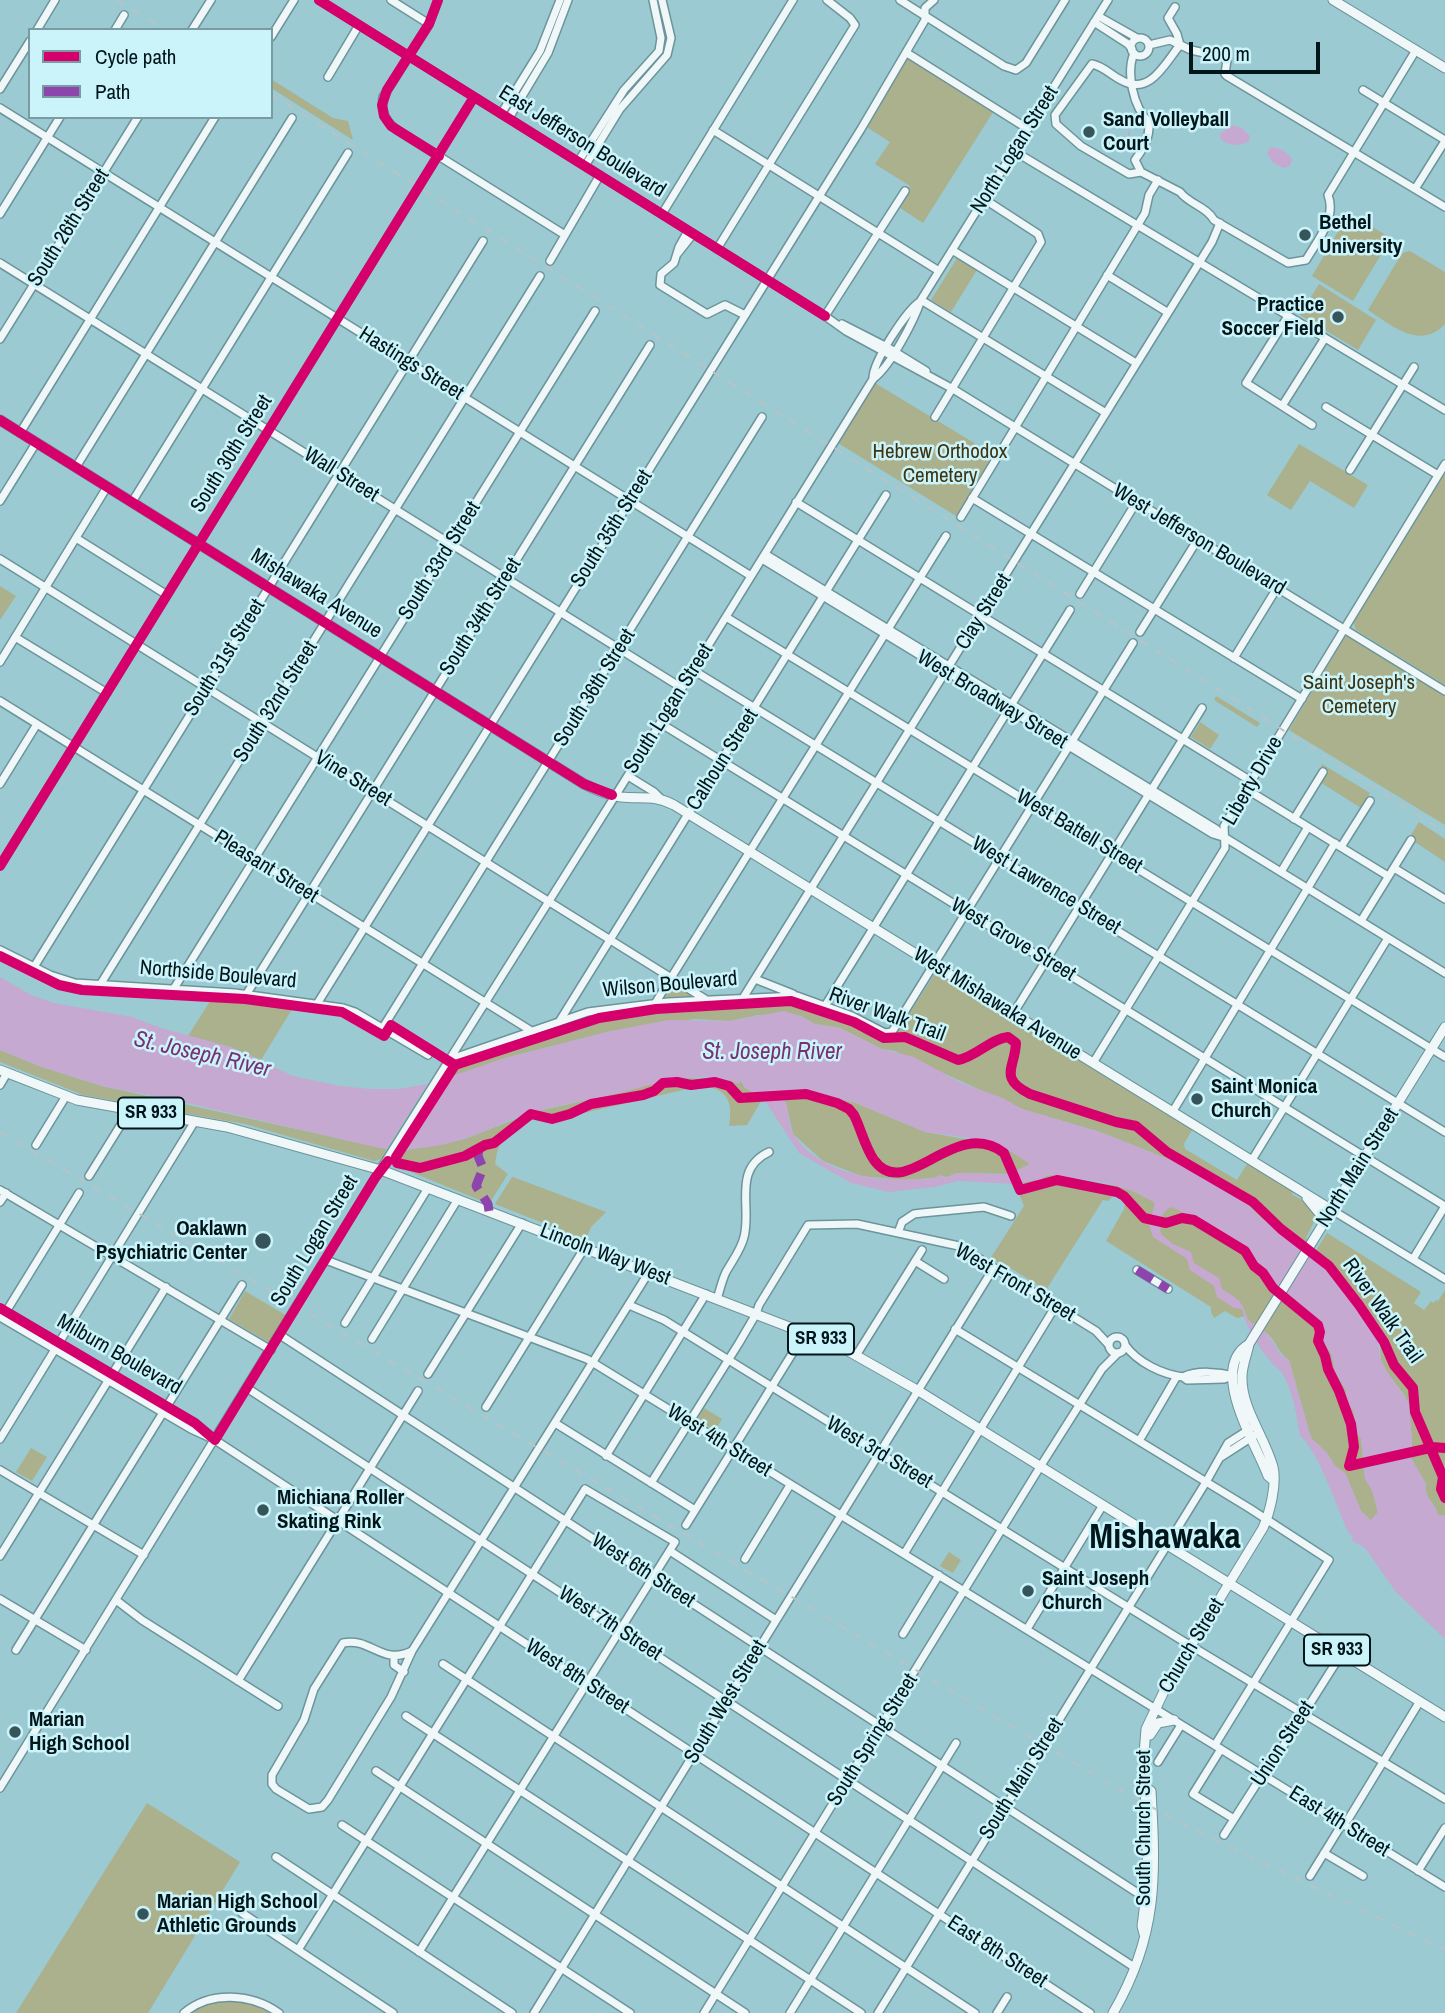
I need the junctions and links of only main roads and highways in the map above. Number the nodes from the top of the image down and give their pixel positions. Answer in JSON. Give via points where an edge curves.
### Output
{"nodes":[{"id":1,"x":1335,"y":1,"type":"edge"},
{"id":2,"x":1445,"y":68,"type":"edge"},
{"id":3,"x":0,"y":420,"type":"edge"},
{"id":4,"x":615,"y":796,"type":"joint"},
{"id":5,"x":1445,"y":1027,"type":"edge"},
{"id":6,"x":4,"y":1071,"type":"edge"},
{"id":7,"x":1298,"y":1189,"type":"junction"},
{"id":8,"x":1332,"y":1209,"type":"junction"},
{"id":9,"x":1324,"y":1223,"type":"junction"},
{"id":10,"x":1273,"y":1480,"type":"joint"},
{"id":11,"x":1229,"y":1583,"type":"junction"},
{"id":12,"x":1155,"y":1709,"type":"joint"},
{"id":13,"x":1445,"y":1717,"type":"edge"},
{"id":14,"x":1178,"y":1722,"type":"road end"},
{"id":15,"x":1151,"y":1723,"type":"junction"},
{"id":16,"x":1150,"y":1735,"type":"junction"},
{"id":17,"x":1144,"y":1934,"type":"junction"},
{"id":18,"x":1113,"y":2013,"type":"edge"}],
"edges":[{"from":1,"to":2,"type":"main road"},
{"from":3,"to":4,"type":"main road","name":"Mishawaka Avenue","via":[[549,762]]},
{"from":4,"to":7,"type":"main road","name":"West Mishawaka Avenue","via":[[661,799],[689,814]]},
{"from":5,"to":8,"type":"main road","name":"North Main Street"},
{"from":6,"to":11,"type":"main road","name":"Lincoln Way West","number":"SR 933","via":[[89,1103],[253,1133],[381,1170],[857,1354]]},
{"from":7,"to":8,"type":"main road","name":"West Mishawaka Avenue"},
{"from":7,"to":9,"type":"main road"},
{"from":8,"to":9,"type":"main road","name":"North Main Street"},
{"from":9,"to":10,"type":"main road","name":"North Main Street","via":[[1237,1358],[1236,1401],[1254,1431]]},
{"from":10,"to":11,"type":"main road","name":"Church Street","via":[[1266,1520]]},
{"from":11,"to":12,"type":"main road","name":"Church Street"},
{"from":11,"to":13,"type":"main road","number":"SR 933"},
{"from":12,"to":15,"type":"main road","name":"South Church Street"},
{"from":14,"to":16,"type":"main road","via":[[1158,1723]]},
{"from":15,"to":16,"type":"main road","name":"South Church Street"},
{"from":15,"to":17,"type":"main road","name":"South Church Street","via":[[1144,1742],[1148,1867]]},
{"from":16,"to":17,"type":"main road","name":"South Church Street","via":[[1154,1879]]},
{"from":17,"to":18,"type":"main road","name":"South Church Street"}]}
